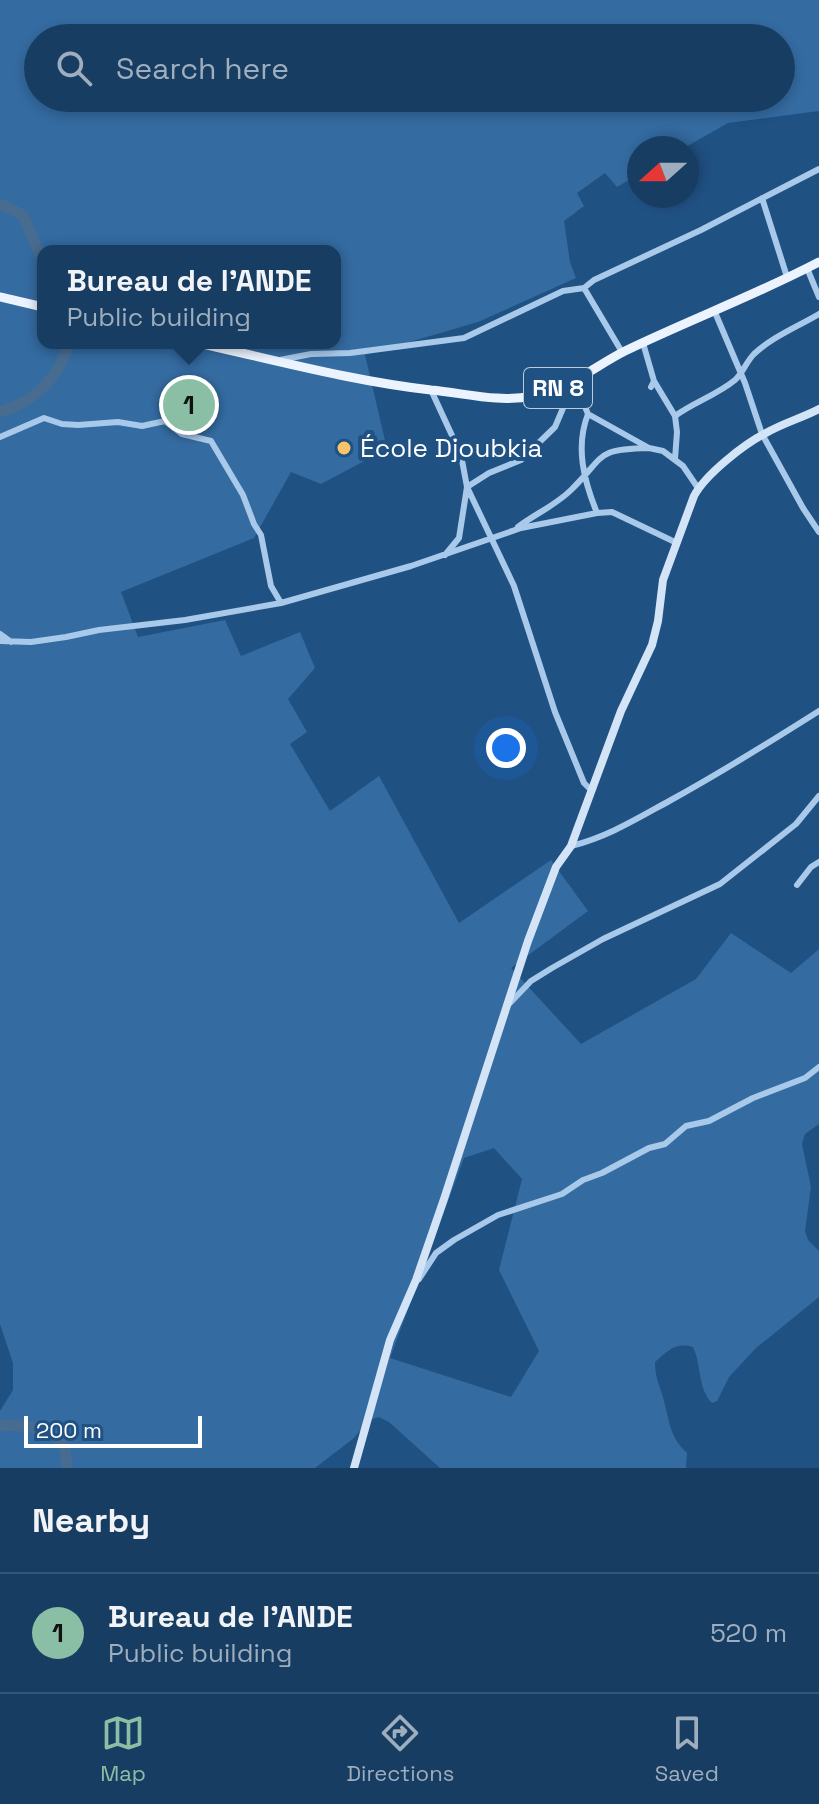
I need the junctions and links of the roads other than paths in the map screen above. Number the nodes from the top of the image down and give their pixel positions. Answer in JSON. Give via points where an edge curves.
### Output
{"nodes":[{"id":1,"x":819,"y":169,"type":"edge"},
{"id":2,"x":762,"y":198,"type":"junction"},
{"id":3,"x":819,"y":262,"type":"edge"},
{"id":4,"x":807,"y":268,"type":"junction"},
{"id":5,"x":787,"y":277,"type":"junction"},
{"id":6,"x":584,"y":288,"type":"junction"},
{"id":7,"x":0,"y":297,"type":"edge"},
{"id":8,"x":819,"y":297,"type":"edge"},
{"id":9,"x":37,"y":306,"type":"edge"},
{"id":10,"x":714,"y":310,"type":"junction"},
{"id":11,"x":819,"y":314,"type":"edge"},
{"id":12,"x":643,"y":343,"type":"junction"},
{"id":13,"x":222,"y":349,"type":"edge"},
{"id":14,"x":622,"y":352,"type":"junction"},
{"id":15,"x":273,"y":362,"type":"junction"},
{"id":16,"x":588,"y":372,"type":"junction"},
{"id":17,"x":741,"y":374,"type":"junction"},
{"id":18,"x":575,"y":380,"type":"junction"},
{"id":19,"x":431,"y":390,"type":"junction"},
{"id":20,"x":819,"y":409,"type":"edge"},
{"id":21,"x":588,"y":414,"type":"junction"},
{"id":22,"x":675,"y":416,"type":"junction"},
{"id":23,"x":762,"y":434,"type":"junction"},
{"id":24,"x":0,"y":437,"type":"edge"},
{"id":25,"x":649,"y":448,"type":"junction"},
{"id":26,"x":675,"y":459,"type":"junction"},
{"id":27,"x":584,"y":475,"type":"junction"},
{"id":28,"x":467,"y":487,"type":"junction"},
{"id":29,"x":698,"y":488,"type":"junction"},
{"id":30,"x":597,"y":513,"type":"junction"},
{"id":31,"x":512,"y":531,"type":"junction"},
{"id":32,"x":819,"y":532,"type":"edge"},
{"id":33,"x":491,"y":538,"type":"junction"},
{"id":34,"x":677,"y":543,"type":"junction"},
{"id":35,"x":445,"y":555,"type":"junction"},
{"id":36,"x":281,"y":603,"type":"junction"},
{"id":37,"x":0,"y":634,"type":"edge"},
{"id":38,"x":0,"y":641,"type":"edge"},
{"id":39,"x":11,"y":642,"type":"junction"},
{"id":40,"x":819,"y":711,"type":"edge"},
{"id":41,"x":592,"y":791,"type":"junction"},
{"id":42,"x":819,"y":796,"type":"edge"},
{"id":43,"x":571,"y":846,"type":"junction"},
{"id":44,"x":819,"y":862,"type":"edge"},
{"id":45,"x":797,"y":885,"type":"dead end"},
{"id":46,"x":506,"y":1007,"type":"junction"},
{"id":47,"x":819,"y":1067,"type":"edge"},
{"id":48,"x":416,"y":1280,"type":"junction"},
{"id":49,"x":354,"y":1468,"type":"edge"}],
"edges":[{"from":1,"to":2,"type":"street"},
{"from":2,"to":5,"type":"street"},
{"from":2,"to":6,"type":"street"},
{"from":3,"to":4,"type":"main road","number":"RN 8"},
{"from":4,"to":5,"type":"main road","number":"RN 8"},
{"from":4,"to":8,"type":"street"},
{"from":5,"to":10,"type":"main road","number":"RN 8"},
{"from":6,"to":14,"type":"street"},
{"from":6,"to":15,"type":"street","via":[[563,291],[464,338]]},
{"from":7,"to":9,"type":"main road"},
{"from":10,"to":12,"type":"main road","number":"RN 8"},
{"from":10,"to":17,"type":"street"},
{"from":11,"to":17,"type":"street","via":[[769,341],[751,356]]},
{"from":12,"to":14,"type":"main road","number":"RN 8"},
{"from":12,"to":22,"type":"street","via":[[652,384]]},
{"from":13,"to":15,"type":"main road","number":"RN 8"},
{"from":14,"to":16,"type":"main road","number":"RN 8"},
{"from":15,"to":19,"type":"main road","number":"RN 8"},
{"from":16,"to":18,"type":"main road","number":"RN 8"},
{"from":16,"to":21,"type":"street","via":[[583,402]]},
{"from":17,"to":22,"type":"street"},
{"from":17,"to":23,"type":"street"},
{"from":18,"to":19,"type":"main road","number":"RN 8","via":[[553,391],[513,399]]},
{"from":18,"to":28,"type":"street","via":[[555,427],[521,460]]},
{"from":19,"to":28,"type":"street","via":[[461,455]]},
{"from":20,"to":23,"type":"street"},
{"from":21,"to":25,"type":"street"},
{"from":21,"to":27,"type":"street"},
{"from":22,"to":26,"type":"street"},
{"from":23,"to":29,"type":"street"},
{"from":23,"to":32,"type":"street"},
{"from":24,"to":36,"type":"street","via":[[44,418],[78,425],[165,421],[182,434],[211,441],[261,535],[271,586]]},
{"from":25,"to":26,"type":"street"},
{"from":25,"to":27,"type":"street","via":[[616,449],[599,457]]},
{"from":26,"to":29,"type":"street"},
{"from":27,"to":30,"type":"street"},
{"from":27,"to":31,"type":"street"},
{"from":28,"to":33,"type":"street"},
{"from":28,"to":35,"type":"street","via":[[459,538]]},
{"from":29,"to":34,"type":"street"},
{"from":30,"to":31,"type":"street"},
{"from":30,"to":34,"type":"street","via":[[612,512]]},
{"from":31,"to":33,"type":"street"},
{"from":33,"to":35,"type":"street"},
{"from":33,"to":41,"type":"street","via":[[514,586],[555,712]]},
{"from":34,"to":41,"type":"street","via":[[663,580],[652,645]]},
{"from":35,"to":36,"type":"street"},
{"from":36,"to":39,"type":"street"},
{"from":37,"to":39,"type":"street"},
{"from":38,"to":39,"type":"street"},
{"from":40,"to":43,"type":"street","via":[[643,816]]},
{"from":41,"to":43,"type":"street"},
{"from":42,"to":46,"type":"street","via":[[796,824],[720,884],[552,968]]},
{"from":43,"to":46,"type":"street","via":[[545,894]]},
{"from":44,"to":45,"type":"street"},
{"from":46,"to":48,"type":"street"},
{"from":47,"to":48,"type":"street","via":[[709,1121],[686,1126],[665,1144],[562,1194],[498,1215],[436,1253]]},
{"from":48,"to":49,"type":"street","via":[[383,1361]]}]}
